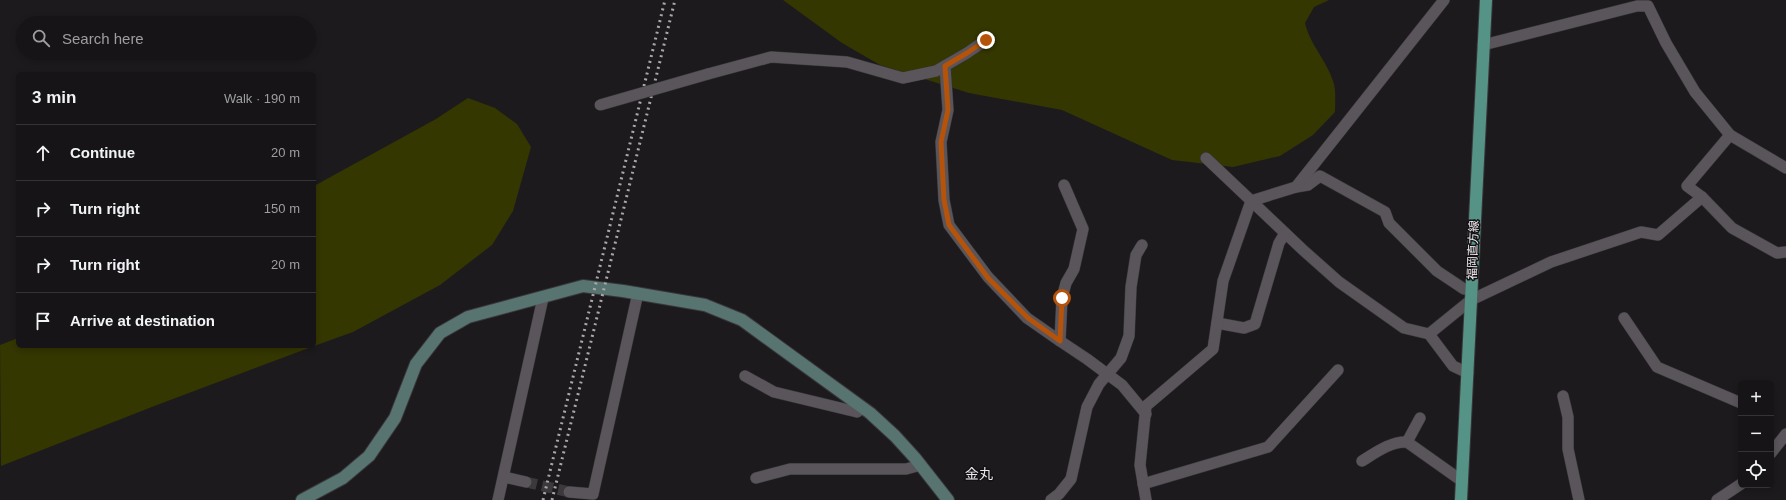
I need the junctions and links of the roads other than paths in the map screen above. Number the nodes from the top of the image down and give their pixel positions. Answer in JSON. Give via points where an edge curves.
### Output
{"nodes":[{"id":1,"x":1444,"y":0,"type":"edge"},
{"id":2,"x":1486,"y":0,"type":"edge"},
{"id":3,"x":986,"y":40,"type":"dead end"},
{"id":4,"x":1483,"y":45,"type":"junction"},
{"id":5,"x":945,"y":66,"type":"junction"},
{"id":6,"x":600,"y":105,"type":"dead end"},
{"id":7,"x":1730,"y":135,"type":"junction"},
{"id":8,"x":1206,"y":158,"type":"dead end"},
{"id":9,"x":1786,"y":168,"type":"edge"},
{"id":10,"x":1064,"y":185,"type":"dead end"},
{"id":11,"x":1296,"y":187,"type":"junction"},
{"id":12,"x":1702,"y":197,"type":"junction"},
{"id":13,"x":1252,"y":201,"type":"junction"},
{"id":14,"x":1285,"y":233,"type":"junction"},
{"id":15,"x":1142,"y":245,"type":"dead end"},
{"id":16,"x":1786,"y":252,"type":"edge"},
{"id":17,"x":638,"y":293,"type":"junction"},
{"id":18,"x":1471,"y":295,"type":"junction"},
{"id":19,"x":543,"y":298,"type":"junction"},
{"id":20,"x":1624,"y":318,"type":"dead end"},
{"id":21,"x":1217,"y":323,"type":"junction"},
{"id":22,"x":1429,"y":334,"type":"junction"},
{"id":23,"x":1060,"y":341,"type":"junction"},
{"id":24,"x":1338,"y":370,"type":"dead end"},
{"id":25,"x":1468,"y":373,"type":"junction"},
{"id":26,"x":1107,"y":375,"type":"junction"},
{"id":27,"x":746,"y":376,"type":"dead end"},
{"id":28,"x":1563,"y":396,"type":"dead end"},
{"id":29,"x":1738,"y":402,"type":"edge"},
{"id":30,"x":863,"y":408,"type":"junction"},
{"id":31,"x":1146,"y":414,"type":"junction"},
{"id":32,"x":1420,"y":418,"type":"dead end"},
{"id":33,"x":1786,"y":434,"type":"edge"},
{"id":34,"x":1407,"y":442,"type":"junction"},
{"id":35,"x":1772,"y":452,"type":"edge"},
{"id":36,"x":1362,"y":461,"type":"dead end"},
{"id":37,"x":921,"y":465,"type":"junction"},
{"id":38,"x":504,"y":477,"type":"junction"},
{"id":39,"x":756,"y":478,"type":"dead end"},
{"id":40,"x":1462,"y":481,"type":"junction"},
{"id":41,"x":526,"y":482,"type":"tunnel mouth"},
{"id":42,"x":1143,"y":484,"type":"junction"},
{"id":43,"x":1738,"y":486,"type":"edge"},
{"id":44,"x":569,"y":492,"type":"tunnel mouth"},
{"id":45,"x":302,"y":500,"type":"edge"},
{"id":46,"x":498,"y":500,"type":"edge"},
{"id":47,"x":948,"y":500,"type":"edge"},
{"id":48,"x":1051,"y":500,"type":"edge"},
{"id":49,"x":1146,"y":500,"type":"edge"},
{"id":50,"x":1461,"y":500,"type":"edge"},
{"id":51,"x":1579,"y":500,"type":"edge"},
{"id":52,"x":1717,"y":500,"type":"edge"}],
"edges":[{"from":1,"to":11,"type":"street"},
{"from":2,"to":4,"type":"main road","name":"福岡直方線"},
{"from":3,"to":5,"type":"street"},
{"from":4,"to":7,"type":"street","via":[[1637,6],[1648,6],[1695,92]]},
{"from":4,"to":18,"type":"main road","name":"福岡直方線"},
{"from":5,"to":6,"type":"street","bridge":true,"via":[[936,71],[903,78],[847,62],[771,57]]},
{"from":5,"to":23,"type":"street","via":[[948,110],[941,142],[944,200],[949,225],[988,278],[1028,318]]},
{"from":7,"to":9,"type":"street"},
{"from":7,"to":12,"type":"street","via":[[1687,186]]},
{"from":8,"to":13,"type":"street"},
{"from":10,"to":23,"type":"street","via":[[1082,229],[1074,269],[1066,283],[1062,298]]},
{"from":11,"to":13,"type":"street"},
{"from":11,"to":18,"type":"street","via":[[1308,185],[1320,176],[1385,212],[1389,224],[1438,270]]},
{"from":12,"to":16,"type":"street","via":[[1732,228],[1777,252]]},
{"from":12,"to":18,"type":"street","via":[[1658,235],[1641,232],[1551,262]]},
{"from":13,"to":14,"type":"street"},
{"from":13,"to":21,"type":"street","via":[[1223,281]]},
{"from":14,"to":21,"type":"street","via":[[1279,243],[1254,324],[1244,328]]},
{"from":14,"to":22,"type":"street","via":[[1340,282],[1404,328]]},
{"from":15,"to":26,"type":"street","via":[[1136,254],[1131,287],[1129,336],[1121,358]]},
{"from":17,"to":19,"type":"street","via":[[583,286]]},
{"from":17,"to":30,"type":"street","via":[[704,305],[742,320]]},
{"from":17,"to":44,"type":"street","via":[[594,494]]},
{"from":18,"to":22,"type":"street"},
{"from":18,"to":25,"type":"main road","name":"福岡直方線"},
{"from":19,"to":38,"type":"street"},
{"from":19,"to":45,"type":"street","via":[[468,317],[440,333],[416,364],[394,418],[369,456],[343,478]]},
{"from":20,"to":29,"type":"street","via":[[1657,367]]},
{"from":21,"to":31,"type":"street","via":[[1214,349],[1146,406]]},
{"from":22,"to":25,"type":"street","via":[[1453,366]]},
{"from":23,"to":26,"type":"street"},
{"from":24,"to":42,"type":"street","via":[[1268,447]]},
{"from":25,"to":40,"type":"main road","name":"福岡直方線"},
{"from":26,"to":31,"type":"street","via":[[1122,385]]},
{"from":26,"to":48,"type":"street","via":[[1099,384],[1087,407],[1071,479]]},
{"from":27,"to":30,"type":"street","via":[[774,392],[857,412]]},
{"from":28,"to":51,"type":"street","via":[[1568,417],[1568,449]]},
{"from":30,"to":37,"type":"street","via":[[895,436]]},
{"from":31,"to":42,"type":"street","via":[[1140,465]]},
{"from":32,"to":34,"type":"street"},
{"from":33,"to":35,"type":"street"},
{"from":34,"to":36,"type":"street","via":[[1399,442],[1375,452]]},
{"from":34,"to":40,"type":"street"},
{"from":37,"to":39,"type":"street","via":[[906,469],[790,468]]},
{"from":37,"to":47,"type":"street"},
{"from":38,"to":41,"type":"street"},
{"from":38,"to":46,"type":"street"},
{"from":40,"to":50,"type":"main road","name":"福岡直方線"},
{"from":42,"to":49,"type":"street"},
{"from":43,"to":52,"type":"street"}]}
